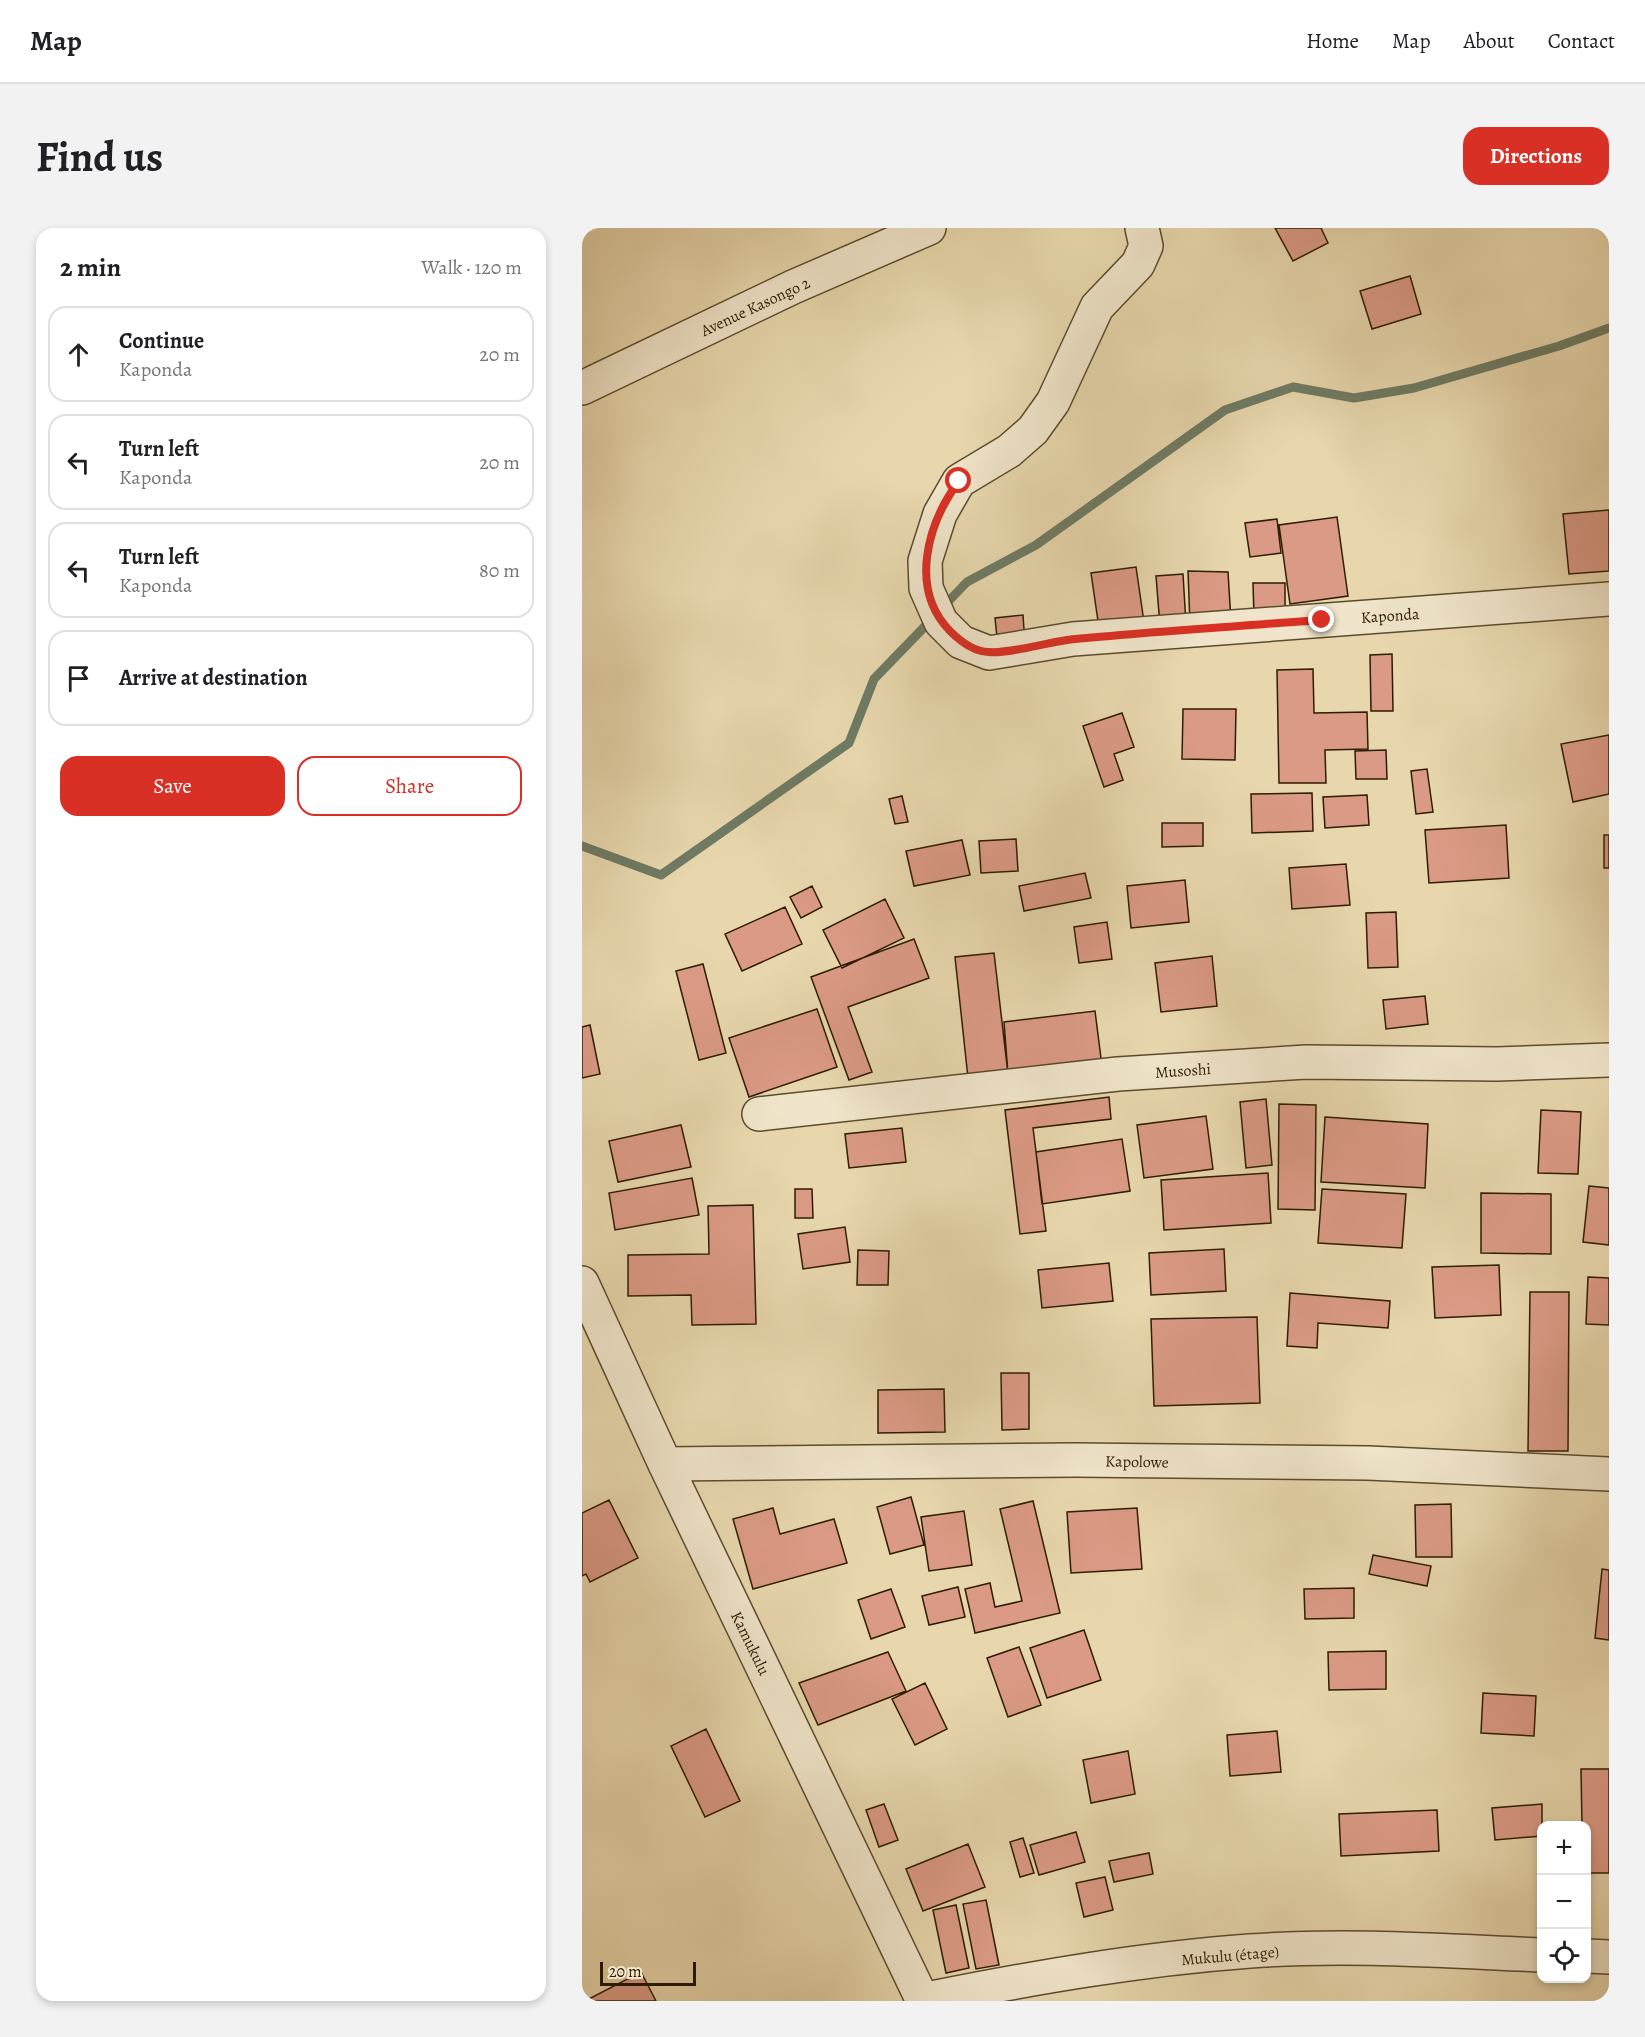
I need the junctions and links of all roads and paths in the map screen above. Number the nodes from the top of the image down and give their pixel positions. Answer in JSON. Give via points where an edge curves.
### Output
{"nodes":[{"id":1,"x":929,"y":228,"type":"edge"},
{"id":2,"x":1142,"y":228,"type":"edge"},
{"id":3,"x":582,"y":388,"type":"edge"},
{"id":4,"x":1609,"y":599,"type":"edge"},
{"id":5,"x":1609,"y":1060,"type":"edge"},
{"id":6,"x":759,"y":1114,"type":"dead end"},
{"id":7,"x":582,"y":1283,"type":"edge"},
{"id":8,"x":665,"y":1464,"type":"junction"},
{"id":9,"x":1609,"y":1474,"type":"edge"},
{"id":10,"x":1537,"y":1954,"type":"edge"},
{"id":11,"x":1591,"y":1956,"type":"edge"},
{"id":12,"x":1609,"y":1957,"type":"edge"},
{"id":13,"x":922,"y":2001,"type":"edge"}],
"edges":[{"from":1,"to":3,"type":"street","name":"Avenue Kasongo 2","via":[[793,287]]},
{"from":2,"to":4,"type":"street","name":"Kaponda","via":[[1146,246],[1138,264],[1097,307],[1053,402],[1033,430],[1009,451],[959,481],[940,514],[925,561],[926,588],[941,622],[961,642],[989,652],[1073,639]]},
{"from":5,"to":6,"type":"street","name":"Musoshi","via":[[1497,1064],[1306,1062],[1119,1074]]},
{"from":7,"to":8,"type":"street","name":"Kamukulu"},
{"from":8,"to":9,"type":"street","name":"Kapolowe","via":[[1075,1460],[1344,1463]]},
{"from":8,"to":13,"type":"street","name":"Kamukulu"},
{"from":10,"to":13,"type":"street","name":"Mukulu (étage)","via":[[1371,1948],[1251,1951],[1041,1976]]},
{"from":11,"to":12,"type":"street"}]}
